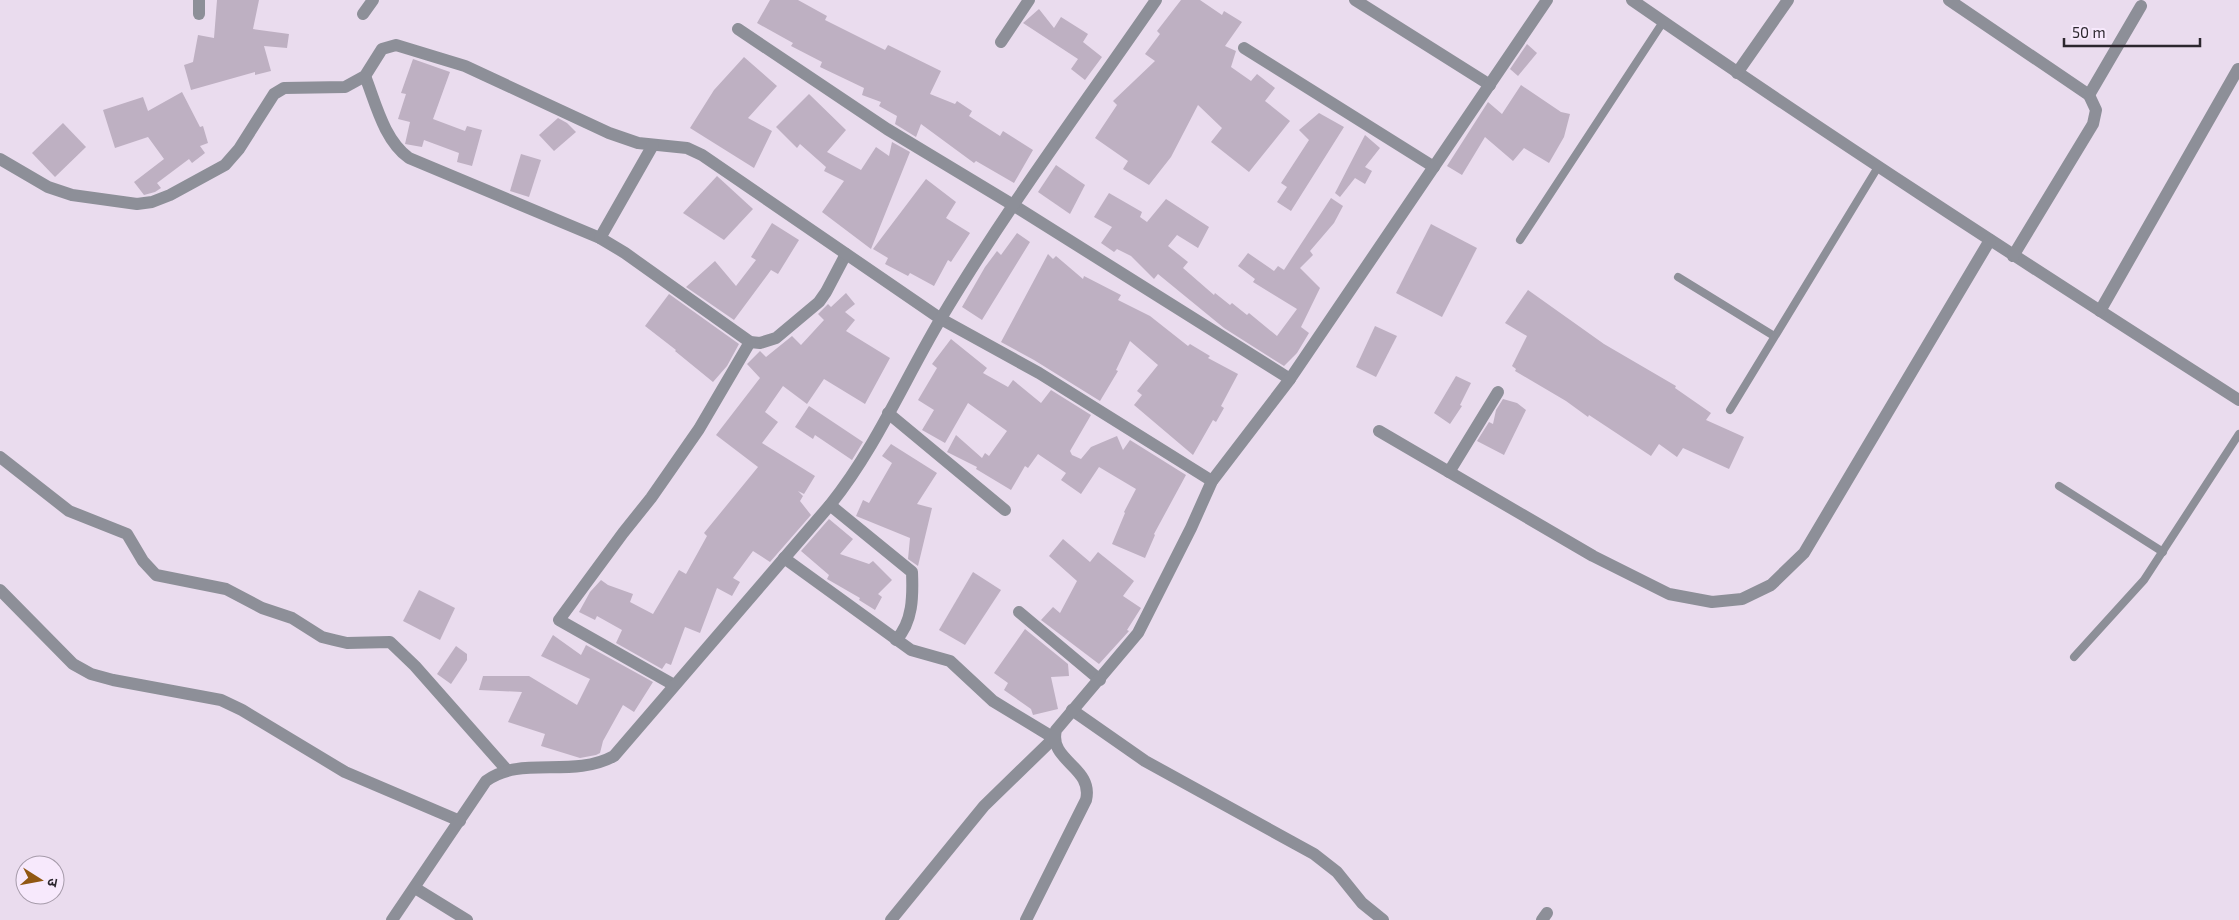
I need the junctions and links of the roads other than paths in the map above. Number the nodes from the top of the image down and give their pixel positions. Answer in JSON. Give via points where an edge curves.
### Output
{"nodes":[{"id":1,"x":200,"y":0,"type":"edge"},
{"id":2,"x":373,"y":0,"type":"edge"},
{"id":3,"x":1029,"y":0,"type":"edge"},
{"id":4,"x":1156,"y":0,"type":"edge"},
{"id":5,"x":1355,"y":0,"type":"edge"},
{"id":6,"x":1547,"y":0,"type":"edge"},
{"id":7,"x":1632,"y":0,"type":"edge"},
{"id":8,"x":1788,"y":0,"type":"edge"},
{"id":9,"x":1949,"y":0,"type":"edge"},
{"id":10,"x":2142,"y":6,"type":"dead end"},
{"id":11,"x":199,"y":14,"type":"dead end"},
{"id":12,"x":363,"y":14,"type":"dead end"},
{"id":13,"x":1663,"y":22,"type":"junction"},
{"id":14,"x":738,"y":29,"type":"dead end"},
{"id":15,"x":1001,"y":42,"type":"dead end"},
{"id":16,"x":1244,"y":48,"type":"dead end"},
{"id":17,"x":2238,"y":69,"type":"edge"},
{"id":18,"x":1737,"y":73,"type":"junction"},
{"id":19,"x":365,"y":76,"type":"junction"},
{"id":20,"x":1490,"y":84,"type":"junction"},
{"id":21,"x":2089,"y":95,"type":"junction"},
{"id":22,"x":653,"y":144,"type":"junction"},
{"id":23,"x":0,"y":159,"type":"edge"},
{"id":24,"x":1434,"y":167,"type":"junction"},
{"id":25,"x":1878,"y":167,"type":"junction"},
{"id":26,"x":1013,"y":205,"type":"junction"},
{"id":27,"x":600,"y":238,"type":"junction"},
{"id":28,"x":1520,"y":240,"type":"dead end"},
{"id":29,"x":1990,"y":240,"type":"junction"},
{"id":30,"x":846,"y":254,"type":"junction"},
{"id":31,"x":2013,"y":256,"type":"junction"},
{"id":32,"x":1678,"y":277,"type":"dead end"},
{"id":33,"x":2100,"y":311,"type":"junction"},
{"id":34,"x":941,"y":319,"type":"junction"},
{"id":35,"x":1774,"y":336,"type":"junction"},
{"id":36,"x":750,"y":342,"type":"junction"},
{"id":37,"x":1290,"y":379,"type":"junction"},
{"id":38,"x":1498,"y":392,"type":"dead end"},
{"id":39,"x":2239,"y":400,"type":"edge"},
{"id":40,"x":1730,"y":410,"type":"dead end"},
{"id":41,"x":888,"y":413,"type":"junction"},
{"id":42,"x":1379,"y":431,"type":"dead end"},
{"id":43,"x":2239,"y":434,"type":"edge"},
{"id":44,"x":0,"y":457,"type":"edge"},
{"id":45,"x":1449,"y":472,"type":"junction"},
{"id":46,"x":1212,"y":481,"type":"junction"},
{"id":47,"x":2059,"y":486,"type":"dead end"},
{"id":48,"x":830,"y":505,"type":"junction"},
{"id":49,"x":1005,"y":510,"type":"dead end"},
{"id":50,"x":2163,"y":552,"type":"junction"},
{"id":51,"x":784,"y":558,"type":"junction"},
{"id":52,"x":0,"y":590,"type":"edge"},
{"id":53,"x":1019,"y":612,"type":"dead end"},
{"id":54,"x":896,"y":640,"type":"junction"},
{"id":55,"x":2074,"y":657,"type":"dead end"},
{"id":56,"x":1100,"y":680,"type":"junction"},
{"id":57,"x":674,"y":685,"type":"junction"},
{"id":58,"x":1072,"y":710,"type":"junction"},
{"id":59,"x":1054,"y":738,"type":"junction"},
{"id":60,"x":506,"y":769,"type":"junction"},
{"id":61,"x":460,"y":822,"type":"junction"},
{"id":62,"x":415,"y":888,"type":"junction"},
{"id":63,"x":392,"y":920,"type":"edge"},
{"id":64,"x":467,"y":920,"type":"edge"},
{"id":65,"x":891,"y":920,"type":"edge"},
{"id":66,"x":1026,"y":920,"type":"edge"},
{"id":67,"x":1383,"y":920,"type":"edge"}],
"edges":[{"from":1,"to":11,"type":"street"},
{"from":2,"to":12,"type":"street"},
{"from":3,"to":15,"type":"street"},
{"from":4,"to":26,"type":"street"},
{"from":5,"to":20,"type":"street"},
{"from":6,"to":20,"type":"street"},
{"from":7,"to":13,"type":"street"},
{"from":8,"to":18,"type":"street"},
{"from":9,"to":21,"type":"street"},
{"from":10,"to":21,"type":"street"},
{"from":13,"to":18,"type":"street"},
{"from":13,"to":28,"type":"lane"},
{"from":14,"to":26,"type":"street","via":[[887,129]]},
{"from":16,"to":24,"type":"street"},
{"from":17,"to":33,"type":"street"},
{"from":18,"to":25,"type":"street"},
{"from":19,"to":22,"type":"street","via":[[382,50],[391,45],[404,46],[465,66],[609,133],[638,143]]},
{"from":19,"to":23,"type":"street","via":[[345,87],[279,90],[225,165],[152,202],[137,204],[72,195],[48,187]]},
{"from":19,"to":27,"type":"street","via":[[389,136],[409,158]]},
{"from":20,"to":24,"type":"street"},
{"from":21,"to":31,"type":"street","via":[[2096,110],[2093,124]]},
{"from":22,"to":27,"type":"street"},
{"from":22,"to":30,"type":"street","via":[[687,148],[702,155]]},
{"from":24,"to":37,"type":"street"},
{"from":25,"to":29,"type":"street"},
{"from":25,"to":35,"type":"lane"},
{"from":26,"to":34,"type":"street"},
{"from":26,"to":37,"type":"street"},
{"from":27,"to":36,"type":"street"},
{"from":29,"to":31,"type":"street"},
{"from":29,"to":45,"type":"street","via":[[1804,552],[1771,584],[1742,599],[1712,602],[1669,594],[1593,556]]},
{"from":30,"to":34,"type":"street"},
{"from":30,"to":36,"type":"street","via":[[819,302],[776,338],[760,343]]},
{"from":31,"to":33,"type":"street"},
{"from":32,"to":35,"type":"lane"},
{"from":33,"to":39,"type":"street"},
{"from":34,"to":41,"type":"street"},
{"from":34,"to":46,"type":"street","via":[[1039,373]]},
{"from":35,"to":40,"type":"lane"},
{"from":36,"to":57,"type":"street","via":[[699,429],[559,620]]},
{"from":37,"to":46,"type":"street"},
{"from":38,"to":45,"type":"street"},
{"from":41,"to":48,"type":"street","via":[[850,480]]},
{"from":41,"to":49,"type":"street"},
{"from":42,"to":45,"type":"street"},
{"from":43,"to":50,"type":"lane"},
{"from":44,"to":60,"type":"street","via":[[69,511],[127,534],[143,561],[156,575],[216,585],[262,608],[292,618],[328,639],[347,643],[390,642]]},
{"from":46,"to":56,"type":"street","via":[[1138,633]]},
{"from":47,"to":50,"type":"lane"},
{"from":48,"to":51,"type":"street"},
{"from":48,"to":54,"type":"street","via":[[912,572],[913,596],[905,630]]},
{"from":50,"to":55,"type":"lane","via":[[2144,580]]},
{"from":51,"to":54,"type":"street"},
{"from":51,"to":57,"type":"street"},
{"from":52,"to":61,"type":"street","via":[[73,664],[91,674],[221,700],[345,772]]},
{"from":53,"to":56,"type":"street"},
{"from":54,"to":59,"type":"street","via":[[911,650],[950,661],[993,701]]},
{"from":56,"to":58,"type":"street"},
{"from":57,"to":60,"type":"street","via":[[614,756],[602,763],[586,767]]},
{"from":58,"to":59,"type":"street","via":[[1056,730]]},
{"from":58,"to":67,"type":"street","via":[[1145,761],[1314,854],[1337,872],[1362,903]]},
{"from":59,"to":65,"type":"street","via":[[984,806]]},
{"from":59,"to":66,"type":"street","via":[[1057,748],[1084,779],[1089,790]]},
{"from":60,"to":61,"type":"street","via":[[486,781]]},
{"from":61,"to":62,"type":"street"},
{"from":62,"to":63,"type":"street"},
{"from":62,"to":64,"type":"street"}]}
